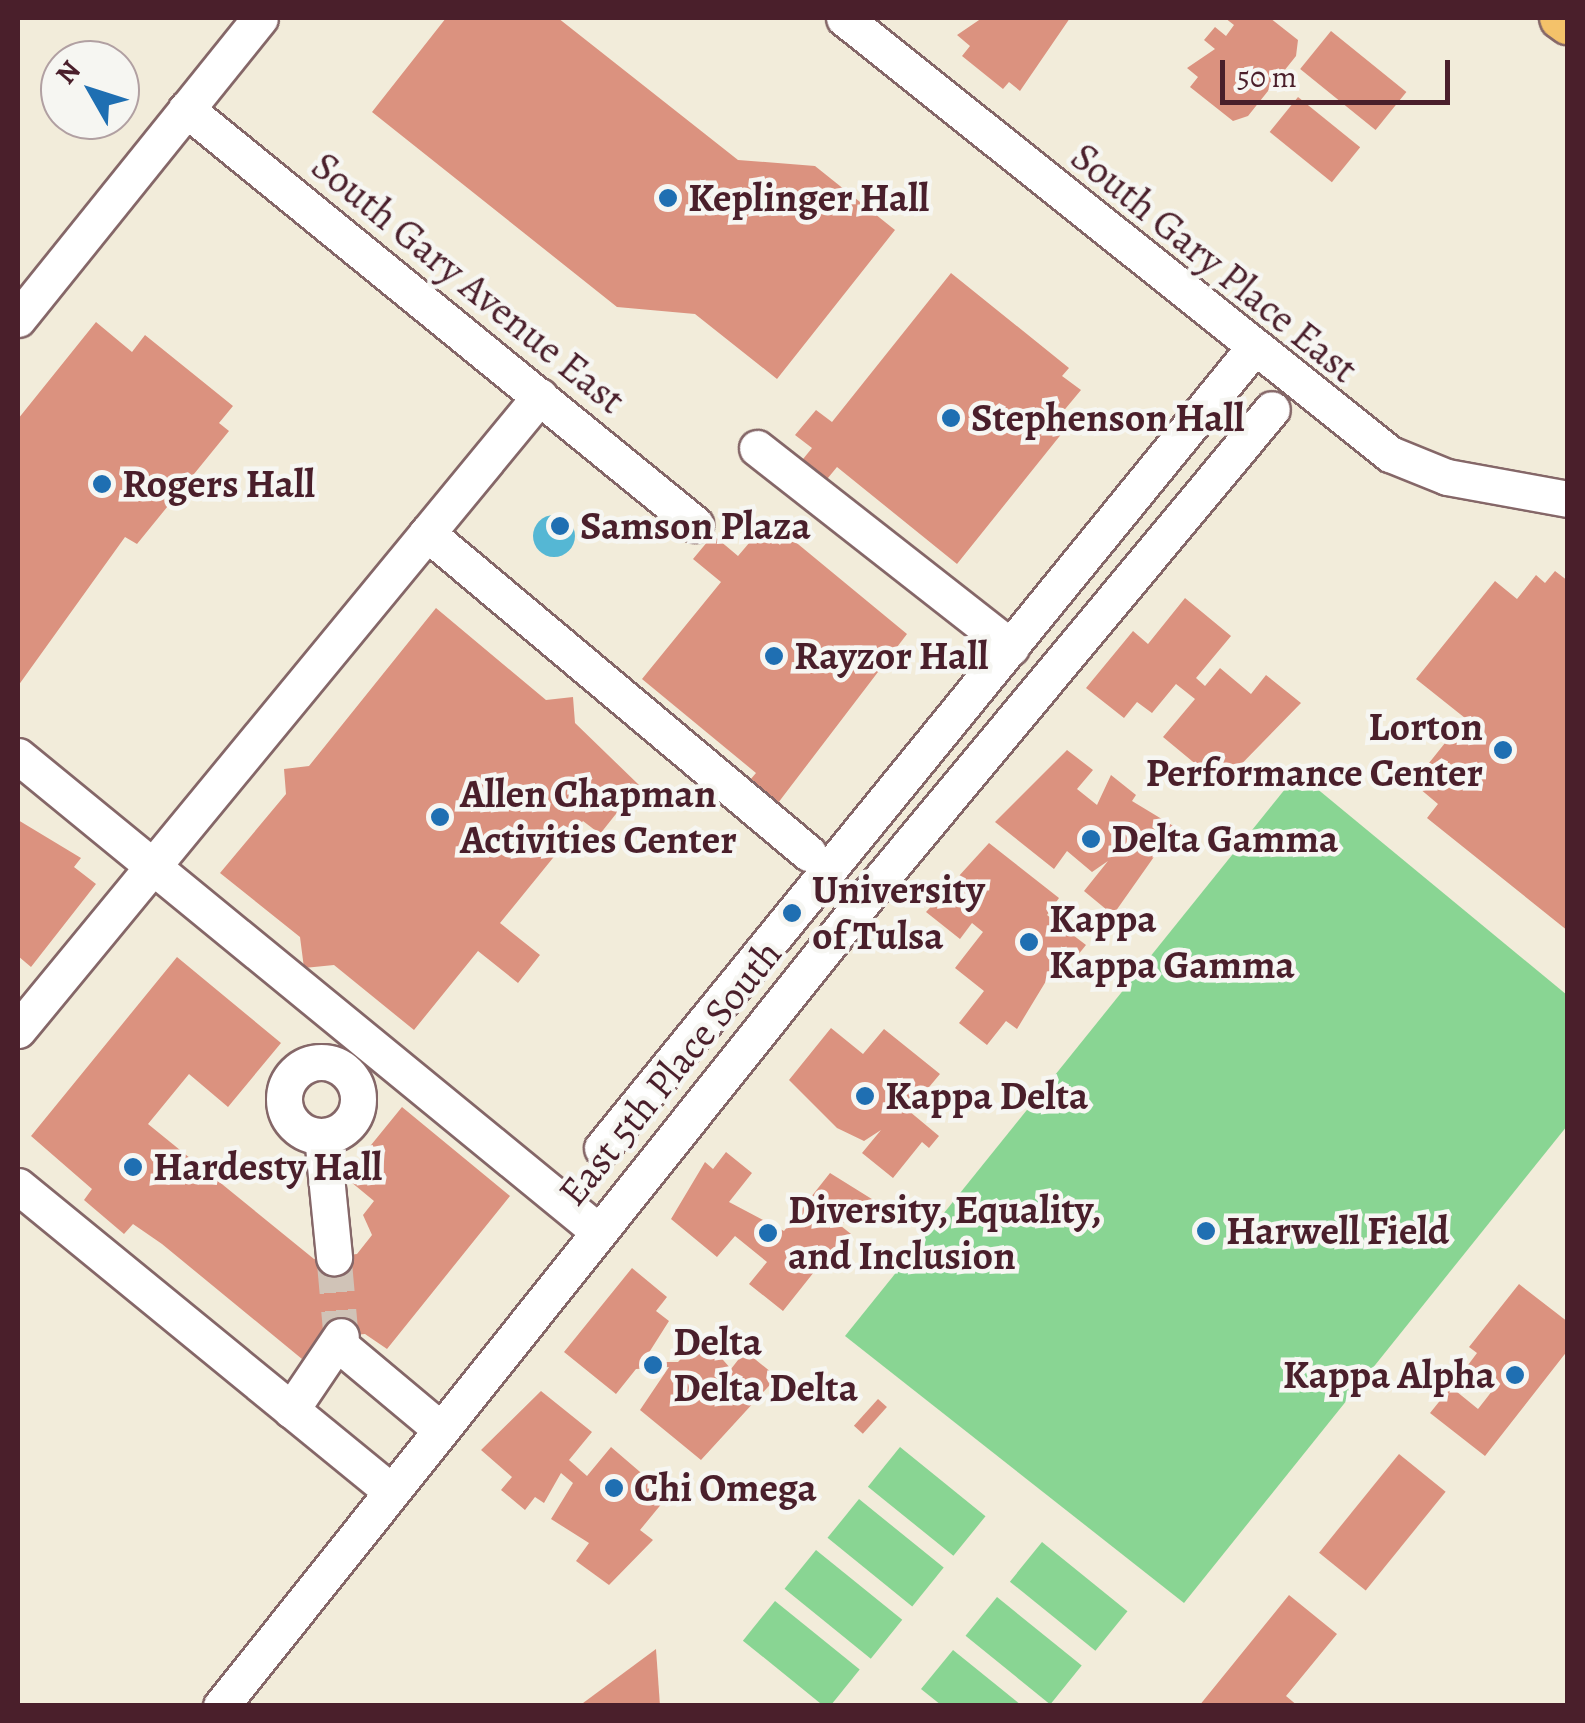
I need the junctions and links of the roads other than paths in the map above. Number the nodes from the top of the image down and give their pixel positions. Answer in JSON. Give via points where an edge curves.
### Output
{"nodes":[{"id":1,"x":260,"y":18,"type":"edge"},
{"id":2,"x":844,"y":18,"type":"edge"},
{"id":3,"x":1561,"y":18,"type":"edge"},
{"id":4,"x":1568,"y":23,"type":"edge"},
{"id":5,"x":186,"y":109,"type":"junction"},
{"id":6,"x":18,"y":320,"type":"edge"},
{"id":7,"x":1252,"y":350,"type":"junction"},
{"id":8,"x":540,"y":396,"type":"junction"},
{"id":9,"x":1272,"y":408,"type":"dead end"},
{"id":10,"x":757,"y":448,"type":"dead end"},
{"id":11,"x":1568,"y":499,"type":"edge"},
{"id":12,"x":695,"y":524,"type":"dead end"},
{"id":13,"x":427,"y":534,"type":"junction"},
{"id":14,"x":1011,"y":647,"type":"junction"},
{"id":15,"x":18,"y":756,"type":"edge"},
{"id":16,"x":809,"y":853,"type":"dead end"},
{"id":17,"x":152,"y":863,"type":"junction"},
{"id":18,"x":18,"y":1030,"type":"edge"},
{"id":19,"x":366,"y":1039,"type":"junction"},
{"id":20,"x":343,"y":1070,"type":"junction"},
{"id":21,"x":322,"y":1136,"type":"junction"},
{"id":22,"x":602,"y":1148,"type":"dead end"},
{"id":23,"x":18,"y":1186,"type":"edge"},
{"id":24,"x":598,"y":1231,"type":"junction"},
{"id":25,"x":334,"y":1257,"type":"tunnel mouth"},
{"id":26,"x":292,"y":1410,"type":"junction"},
{"id":27,"x":440,"y":1428,"type":"junction"},
{"id":28,"x":391,"y":1492,"type":"junction"},
{"id":29,"x":221,"y":1706,"type":"edge"}],
"edges":[{"from":1,"to":5,"type":"street"},
{"from":2,"to":7,"type":"street","name":"South Gary Place East"},
{"from":3,"to":4,"type":"main road"},
{"from":5,"to":6,"type":"street"},
{"from":5,"to":8,"type":"street","name":"South Gary Avenue East"},
{"from":7,"to":11,"type":"street","name":"South Gary Place East","via":[[1390,454],[1447,477]]},
{"from":7,"to":14,"type":"street","name":"East 5th Place South"},
{"from":8,"to":12,"type":"street","name":"South Gary Avenue East"},
{"from":8,"to":13,"type":"street"},
{"from":9,"to":24,"type":"street","name":"East 5th Place South"},
{"from":10,"to":14,"type":"street"},
{"from":13,"to":16,"type":"street"},
{"from":13,"to":17,"type":"street"},
{"from":14,"to":22,"type":"street","name":"East 5th Place South"},
{"from":15,"to":17,"type":"street"},
{"from":17,"to":18,"type":"street"},
{"from":17,"to":19,"type":"street"},
{"from":19,"to":20,"type":"street"},
{"from":19,"to":24,"type":"street"},
{"from":20,"to":21,"type":"street","via":[[356,1110]]},
{"from":20,"to":21,"type":"street","via":[[307,1065],[284,1094],[298,1128]]},
{"from":21,"to":25,"type":"street"},
{"from":23,"to":26,"type":"street"},
{"from":24,"to":27,"type":"street","name":"East 5th Place South"},
{"from":26,"to":27,"type":"street","via":[[341,1342]]},
{"from":26,"to":28,"type":"street"},
{"from":27,"to":28,"type":"street","name":"East 5th Place South"},
{"from":28,"to":29,"type":"street","name":"East 5th Place South"}]}
